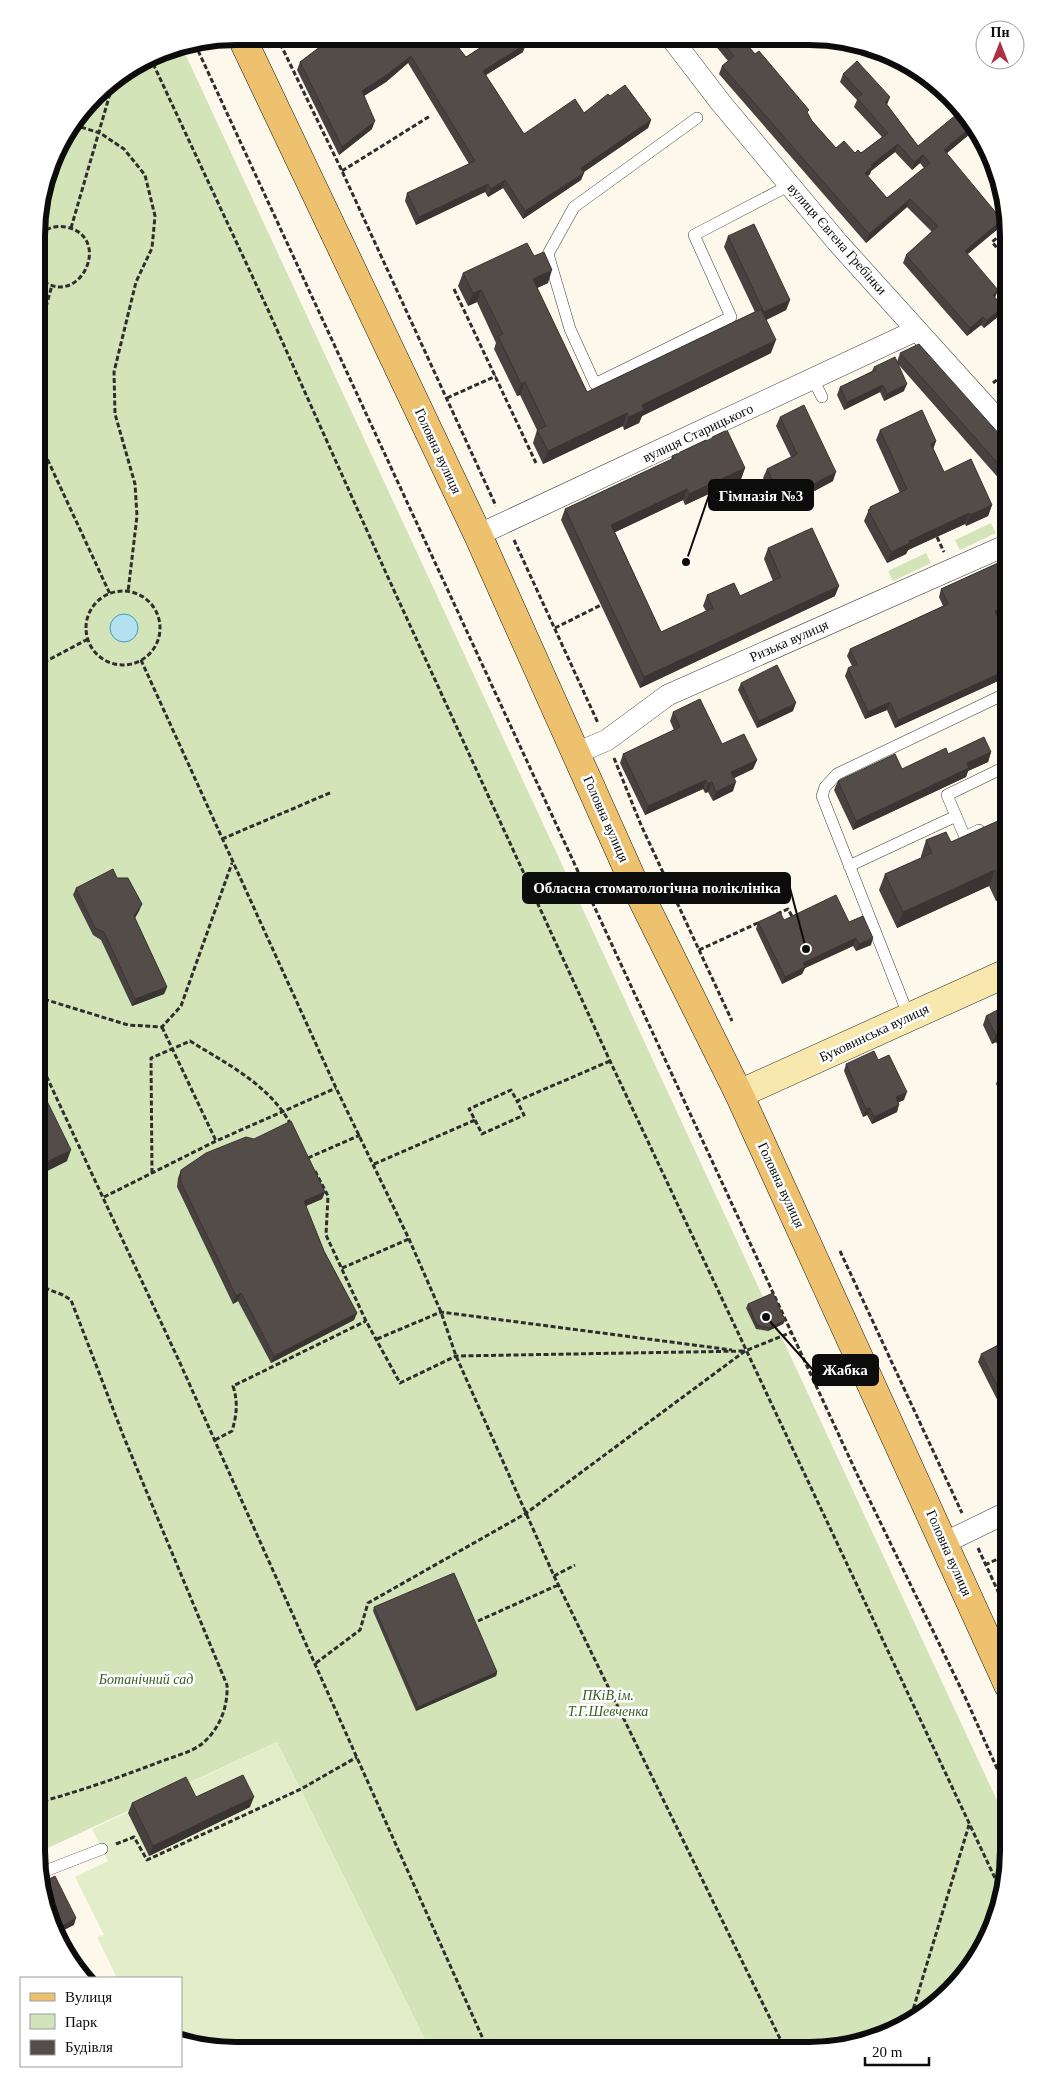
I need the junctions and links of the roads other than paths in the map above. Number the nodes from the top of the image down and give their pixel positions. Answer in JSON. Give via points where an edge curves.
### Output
{"nodes":[{"id":1,"x":245,"y":45,"type":"edge"},
{"id":2,"x":677,"y":45,"type":"edge"},
{"id":3,"x":697,"y":118,"type":"dead end"},
{"id":4,"x":790,"y":185,"type":"junction"},
{"id":5,"x":917,"y":330,"type":"junction"},
{"id":6,"x":1000,"y":422,"type":"edge"},
{"id":7,"x":478,"y":535,"type":"junction"},
{"id":8,"x":1000,"y":548,"type":"edge"},
{"id":9,"x":1000,"y":696,"type":"edge"},
{"id":10,"x":577,"y":753,"type":"junction"},
{"id":11,"x":1000,"y":769,"type":"edge"},
{"id":12,"x":956,"y":816,"type":"junction"},
{"id":13,"x":991,"y":824,"type":"edge"},
{"id":14,"x":849,"y":866,"type":"junction"},
{"id":15,"x":1000,"y":976,"type":"edge"},
{"id":16,"x":909,"y":1017,"type":"junction"},
{"id":17,"x":739,"y":1094,"type":"junction"},
{"id":18,"x":1000,"y":1516,"type":"edge"},
{"id":19,"x":944,"y":1543,"type":"junction"},
{"id":20,"x":1000,"y":1666,"type":"edge"},
{"id":21,"x":102,"y":1849,"type":"road end"},
{"id":22,"x":46,"y":1871,"type":"edge"}],
"edges":[{"from":1,"to":7,"type":"main road","name":"Головна вулиця"},
{"from":2,"to":4,"type":"street","name":"вулиця Євгена Гребінки"},
{"from":3,"to":4,"type":"lane","via":[[574,207],[548,254],[570,329],[595,384],[731,317],[694,235]]},
{"from":4,"to":5,"type":"street","name":"вулиця Євгена Гребінки"},
{"from":5,"to":6,"type":"street","name":"вулиця Євгена Гребінки"},
{"from":5,"to":7,"type":"street","name":"вулиця Старицького","via":[[818,388]]},
{"from":7,"to":10,"type":"main road","name":"Головна вулиця"},
{"from":8,"to":10,"type":"street","name":"Ризька вулиця","via":[[668,695],[607,740]]},
{"from":9,"to":14,"type":"lane","via":[[837,774],[824,787],[822,796]]},
{"from":10,"to":17,"type":"main road","name":"Головна вулиця","via":[[632,879]]},
{"from":11,"to":12,"type":"lane","via":[[947,795]]},
{"from":12,"to":13,"type":"lane","via":[[965,836]]},
{"from":12,"to":14,"type":"lane"},
{"from":14,"to":16,"type":"lane"},
{"from":15,"to":16,"type":"street","name":"Буковинська вулиця"},
{"from":16,"to":17,"type":"street","name":"Буковинська вулиця"},
{"from":17,"to":19,"type":"main road","name":"Головна вулиця"},
{"from":18,"to":19,"type":"street"},
{"from":19,"to":20,"type":"main road","name":"Головна вулиця"},
{"from":21,"to":22,"type":"lane"}]}
